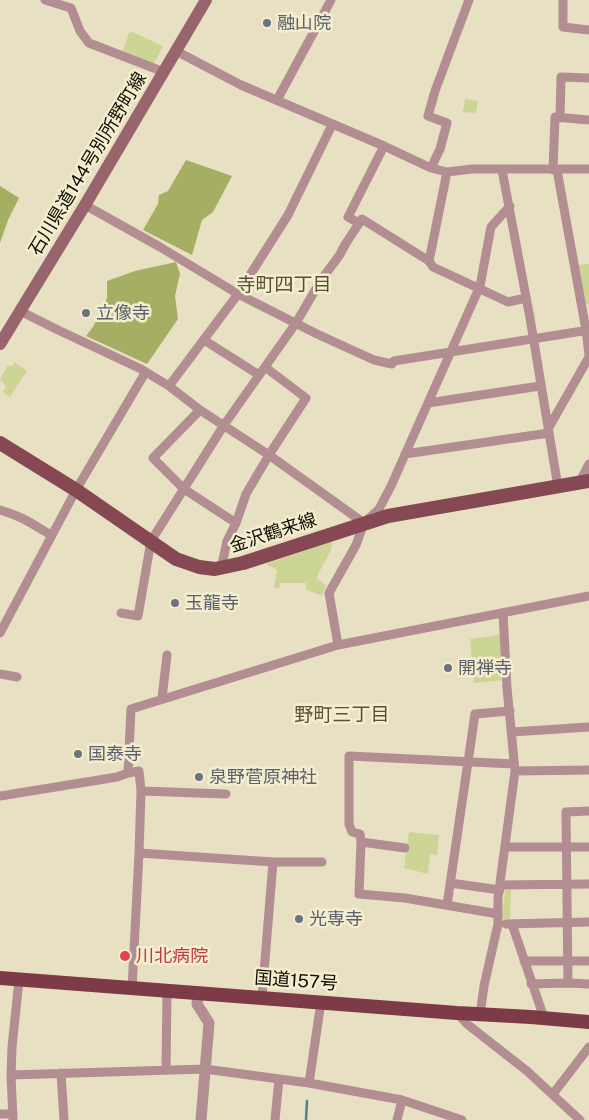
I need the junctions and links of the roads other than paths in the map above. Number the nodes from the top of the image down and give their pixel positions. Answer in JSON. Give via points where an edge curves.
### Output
{"nodes":[{"id":1,"x":45,"y":0,"type":"edge"},
{"id":2,"x":206,"y":0,"type":"edge"},
{"id":3,"x":331,"y":0,"type":"edge"},
{"id":4,"x":469,"y":0,"type":"edge"},
{"id":5,"x":563,"y":0,"type":"edge"},
{"id":6,"x":589,"y":30,"type":"edge"},
{"id":7,"x":176,"y":51,"type":"junction"},
{"id":8,"x":164,"y":72,"type":"junction"},
{"id":9,"x":589,"y":78,"type":"edge"},
{"id":10,"x":277,"y":100,"type":"junction"},
{"id":11,"x":560,"y":118,"type":"junction"},
{"id":12,"x":589,"y":120,"type":"edge"},
{"id":13,"x":332,"y":125,"type":"junction"},
{"id":14,"x":384,"y":146,"type":"junction"},
{"id":15,"x":431,"y":168,"type":"junction"},
{"id":16,"x":589,"y":169,"type":"edge"},
{"id":17,"x":502,"y":170,"type":"junction"},
{"id":18,"x":555,"y":170,"type":"junction"},
{"id":19,"x":447,"y":172,"type":"junction"},
{"id":20,"x":85,"y":205,"type":"junction"},
{"id":21,"x":510,"y":206,"type":"junction"},
{"id":22,"x":358,"y":223,"type":"junction"},
{"id":23,"x":429,"y":261,"type":"junction"},
{"id":24,"x":479,"y":288,"type":"junction"},
{"id":25,"x":238,"y":294,"type":"junction"},
{"id":26,"x":526,"y":298,"type":"junction"},
{"id":27,"x":20,"y":310,"type":"junction"},
{"id":28,"x":296,"y":323,"type":"junction"},
{"id":29,"x":588,"y":330,"type":"edge"},
{"id":30,"x":532,"y":339,"type":"junction"},
{"id":31,"x":204,"y":340,"type":"junction"},
{"id":32,"x":0,"y":344,"type":"edge"},
{"id":33,"x":450,"y":353,"type":"junction"},
{"id":34,"x":589,"y":356,"type":"edge"},
{"id":35,"x":262,"y":371,"type":"junction"},
{"id":36,"x":145,"y":373,"type":"junction"},
{"id":37,"x":169,"y":386,"type":"junction"},
{"id":38,"x":540,"y":386,"type":"junction"},
{"id":39,"x":428,"y":403,"type":"junction"},
{"id":40,"x":200,"y":410,"type":"junction"},
{"id":41,"x":224,"y":425,"type":"junction"},
{"id":42,"x":548,"y":431,"type":"junction"},
{"id":43,"x":0,"y":442,"type":"edge"},
{"id":44,"x":405,"y":454,"type":"junction"},
{"id":45,"x":269,"y":455,"type":"junction"},
{"id":46,"x":589,"y":464,"type":"edge"},
{"id":47,"x":584,"y":482,"type":"edge"},
{"id":48,"x":558,"y":487,"type":"junction"},
{"id":49,"x":184,"y":489,"type":"junction"},
{"id":50,"x":76,"y":490,"type":"junction"},
{"id":51,"x":0,"y":510,"type":"edge"},
{"id":52,"x":236,"y":523,"type":"junction"},
{"id":53,"x":364,"y":523,"type":"junction"},
{"id":54,"x":51,"y":535,"type":"junction"},
{"id":55,"x":151,"y":542,"type":"junction"},
{"id":56,"x":220,"y":569,"type":"junction"},
{"id":57,"x":589,"y":596,"type":"edge"},
{"id":58,"x":120,"y":613,"type":"dead end"},
{"id":59,"x":502,"y":613,"type":"junction"},
{"id":60,"x":0,"y":633,"type":"edge"},
{"id":61,"x":338,"y":645,"type":"junction"},
{"id":62,"x":167,"y":655,"type":"dead end"},
{"id":63,"x":0,"y":674,"type":"edge"},
{"id":64,"x":17,"y":676,"type":"dead end"},
{"id":65,"x":162,"y":698,"type":"junction"},
{"id":66,"x":510,"y":712,"type":"junction"},
{"id":67,"x":589,"y":727,"type":"edge"},
{"id":68,"x":512,"y":732,"type":"junction"},
{"id":69,"x":468,"y":761,"type":"junction"},
{"id":70,"x":514,"y":767,"type":"junction"},
{"id":71,"x":589,"y":770,"type":"edge"},
{"id":72,"x":128,"y":772,"type":"junction"},
{"id":73,"x":141,"y":791,"type":"junction"},
{"id":74,"x":226,"y":794,"type":"dead end"},
{"id":75,"x":0,"y":796,"type":"edge"},
{"id":76,"x":589,"y":811,"type":"edge"},
{"id":77,"x":361,"y":842,"type":"junction"},
{"id":78,"x":506,"y":847,"type":"junction"},
{"id":79,"x":566,"y":847,"type":"junction"},
{"id":80,"x":589,"y":847,"type":"edge"},
{"id":81,"x":404,"y":848,"type":"dead end"},
{"id":82,"x":139,"y":854,"type":"junction"},
{"id":83,"x":273,"y":862,"type":"junction"},
{"id":84,"x":322,"y":862,"type":"dead end"},
{"id":85,"x":450,"y":883,"type":"junction"},
{"id":86,"x":589,"y":884,"type":"edge"},
{"id":87,"x":566,"y":885,"type":"junction"},
{"id":88,"x":500,"y":888,"type":"junction"},
{"id":89,"x":447,"y":904,"type":"junction"},
{"id":90,"x":498,"y":914,"type":"junction"},
{"id":91,"x":589,"y":922,"type":"edge"},
{"id":92,"x":567,"y":923,"type":"junction"},
{"id":93,"x":498,"y":924,"type":"junction"},
{"id":94,"x":512,"y":924,"type":"junction"},
{"id":95,"x":589,"y":961,"type":"edge"},
{"id":96,"x":524,"y":962,"type":"junction"},
{"id":97,"x":568,"y":962,"type":"junction"},
{"id":98,"x":0,"y":978,"type":"edge"},
{"id":99,"x":19,"y":980,"type":"junction"},
{"id":100,"x":568,"y":983,"type":"junction"},
{"id":101,"x":532,"y":984,"type":"junction"},
{"id":102,"x":589,"y":984,"type":"edge"},
{"id":103,"x":132,"y":989,"type":"junction"},
{"id":104,"x":167,"y":992,"type":"junction"},
{"id":105,"x":198,"y":994,"type":"junction"},
{"id":106,"x":262,"y":997,"type":"junction"},
{"id":107,"x":321,"y":1002,"type":"junction"},
{"id":108,"x":457,"y":1013,"type":"junction"},
{"id":109,"x":589,"y":1013,"type":"edge"},
{"id":110,"x":480,"y":1014,"type":"junction"},
{"id":111,"x":544,"y":1018,"type":"junction"},
{"id":112,"x":589,"y":1022,"type":"edge"},
{"id":113,"x":589,"y":1047,"type":"edge"},
{"id":114,"x":205,"y":1069,"type":"junction"},
{"id":115,"x":166,"y":1070,"type":"junction"},
{"id":116,"x":61,"y":1073,"type":"junction"},
{"id":117,"x":11,"y":1075,"type":"junction"},
{"id":118,"x":279,"y":1080,"type":"junction"},
{"id":119,"x":309,"y":1083,"type":"junction"},
{"id":120,"x":553,"y":1094,"type":"junction"},
{"id":121,"x":402,"y":1100,"type":"junction"},
{"id":122,"x":0,"y":1114,"type":"edge"},
{"id":123,"x":13,"y":1117,"type":"edge"},
{"id":124,"x":64,"y":1120,"type":"edge"},
{"id":125,"x":201,"y":1120,"type":"edge"},
{"id":126,"x":275,"y":1120,"type":"edge"},
{"id":127,"x":397,"y":1120,"type":"edge"},
{"id":128,"x":462,"y":1120,"type":"edge"},
{"id":129,"x":580,"y":1120,"type":"edge"}],
"edges":[{"from":1,"to":8,"type":"street","via":[[72,8],[80,32],[89,42]]},
{"from":2,"to":7,"type":"main road","name":"石川県道144号別所野町線"},
{"from":3,"to":10,"type":"street"},
{"from":4,"to":15,"type":"street","via":[[428,116],[447,123]]},
{"from":5,"to":6,"type":"street","via":[[563,27]]},
{"from":7,"to":8,"type":"main road","name":"石川県道144号別所野町線"},
{"from":7,"to":10,"type":"street","via":[[242,86]]},
{"from":8,"to":20,"type":"main road","name":"石川県道144号別所野町線"},
{"from":9,"to":11,"type":"street","via":[[561,77]]},
{"from":10,"to":13,"type":"street"},
{"from":11,"to":12,"type":"street"},
{"from":11,"to":18,"type":"street","via":[[555,117]]},
{"from":13,"to":14,"type":"street"},
{"from":13,"to":25,"type":"street","via":[[288,215]]},
{"from":14,"to":15,"type":"street"},
{"from":14,"to":22,"type":"street","via":[[348,216]]},
{"from":15,"to":19,"type":"street"},
{"from":16,"to":18,"type":"street"},
{"from":17,"to":18,"type":"street"},
{"from":17,"to":19,"type":"street"},
{"from":17,"to":21,"type":"street"},
{"from":18,"to":29,"type":"street"},
{"from":19,"to":23,"type":"street"},
{"from":20,"to":25,"type":"street"},
{"from":20,"to":27,"type":"main road","name":"石川県道144号別所野町線"},
{"from":21,"to":24,"type":"street","via":[[491,227]]},
{"from":21,"to":26,"type":"street"},
{"from":22,"to":23,"type":"street","via":[[362,219]]},
{"from":22,"to":28,"type":"street"},
{"from":23,"to":24,"type":"street","via":[[433,267]]},
{"from":24,"to":26,"type":"street","via":[[508,302]]},
{"from":24,"to":33,"type":"street"},
{"from":25,"to":28,"type":"street"},
{"from":25,"to":31,"type":"street"},
{"from":26,"to":30,"type":"street"},
{"from":27,"to":32,"type":"main road","name":"石川県道144号別所野町線"},
{"from":27,"to":36,"type":"street"},
{"from":28,"to":33,"type":"street","via":[[374,360],[393,362]]},
{"from":28,"to":35,"type":"street"},
{"from":29,"to":30,"type":"street"},
{"from":29,"to":34,"type":"street"},
{"from":30,"to":33,"type":"street"},
{"from":30,"to":38,"type":"street"},
{"from":31,"to":35,"type":"street"},
{"from":31,"to":37,"type":"street"},
{"from":33,"to":39,"type":"street"},
{"from":34,"to":42,"type":"street"},
{"from":35,"to":41,"type":"street"},
{"from":35,"to":45,"type":"street","via":[[306,398]]},
{"from":36,"to":37,"type":"street"},
{"from":36,"to":50,"type":"street"},
{"from":37,"to":40,"type":"street"},
{"from":38,"to":39,"type":"street"},
{"from":38,"to":42,"type":"street"},
{"from":39,"to":44,"type":"street"},
{"from":40,"to":41,"type":"street"},
{"from":40,"to":49,"type":"street","via":[[153,458]]},
{"from":41,"to":45,"type":"street"},
{"from":41,"to":49,"type":"street"},
{"from":42,"to":44,"type":"street"},
{"from":42,"to":48,"type":"street"},
{"from":43,"to":50,"type":"main road","name":"金沢鶴来線"},
{"from":44,"to":53,"type":"street","via":[[379,509]]},
{"from":45,"to":52,"type":"street","via":[[246,494]]},
{"from":45,"to":53,"type":"street"},
{"from":46,"to":47,"type":"street"},
{"from":47,"to":48,"type":"main road","name":"金沢鶴来線"},
{"from":48,"to":53,"type":"main road","name":"金沢鶴来線","via":[[388,516]]},
{"from":49,"to":52,"type":"street"},
{"from":49,"to":55,"type":"street"},
{"from":50,"to":54,"type":"street"},
{"from":50,"to":55,"type":"main road","name":"金沢鶴来線"},
{"from":51,"to":54,"type":"street","via":[[30,521]]},
{"from":52,"to":56,"type":"street","via":[[227,541]]},
{"from":53,"to":56,"type":"main road","name":"金沢鶴来線","via":[[324,532]]},
{"from":53,"to":61,"type":"street","via":[[356,546],[329,593]]},
{"from":54,"to":60,"type":"street"},
{"from":55,"to":56,"type":"main road","name":"金沢鶴来線","via":[[176,559],[198,567]]},
{"from":55,"to":58,"type":"street","via":[[138,616]]},
{"from":57,"to":59,"type":"street"},
{"from":59,"to":61,"type":"street"},
{"from":59,"to":66,"type":"street"},
{"from":61,"to":65,"type":"street"},
{"from":62,"to":65,"type":"street"},
{"from":63,"to":64,"type":"street"},
{"from":65,"to":72,"type":"street","via":[[131,709]]},
{"from":66,"to":68,"type":"street"},
{"from":66,"to":69,"type":"street","via":[[475,714]]},
{"from":67,"to":68,"type":"street"},
{"from":68,"to":70,"type":"street"},
{"from":69,"to":70,"type":"street"},
{"from":69,"to":77,"type":"street","via":[[349,756],[349,824],[352,832],[360,834]]},
{"from":69,"to":85,"type":"street"},
{"from":70,"to":71,"type":"street"},
{"from":70,"to":78,"type":"street"},
{"from":72,"to":73,"type":"street","via":[[139,771]]},
{"from":72,"to":75,"type":"street","via":[[117,777]]},
{"from":73,"to":74,"type":"street"},
{"from":73,"to":82,"type":"street"},
{"from":76,"to":79,"type":"street","via":[[566,812]]},
{"from":77,"to":81,"type":"street"},
{"from":77,"to":89,"type":"street","via":[[359,894]]},
{"from":78,"to":79,"type":"street"},
{"from":78,"to":88,"type":"street"},
{"from":79,"to":80,"type":"street"},
{"from":79,"to":87,"type":"street"},
{"from":82,"to":83,"type":"street"},
{"from":82,"to":103,"type":"street"},
{"from":83,"to":84,"type":"street"},
{"from":83,"to":106,"type":"street"},
{"from":85,"to":88,"type":"street"},
{"from":85,"to":89,"type":"street"},
{"from":86,"to":87,"type":"street"},
{"from":87,"to":88,"type":"street"},
{"from":87,"to":92,"type":"street"},
{"from":88,"to":90,"type":"street"},
{"from":89,"to":90,"type":"street"},
{"from":90,"to":93,"type":"street"},
{"from":91,"to":92,"type":"street"},
{"from":92,"to":94,"type":"street"},
{"from":92,"to":97,"type":"street"},
{"from":93,"to":94,"type":"street"},
{"from":93,"to":110,"type":"street"},
{"from":94,"to":96,"type":"street"},
{"from":95,"to":97,"type":"street"},
{"from":96,"to":97,"type":"street"},
{"from":96,"to":101,"type":"street"},
{"from":97,"to":100,"type":"street"},
{"from":98,"to":99,"type":"highway","name":"国道157号"},
{"from":99,"to":103,"type":"highway","name":"国道157号"},
{"from":99,"to":117,"type":"street"},
{"from":100,"to":101,"type":"street"},
{"from":100,"to":102,"type":"street"},
{"from":101,"to":111,"type":"street"},
{"from":103,"to":104,"type":"highway","name":"国道157号"},
{"from":104,"to":105,"type":"highway","name":"国道157号"},
{"from":104,"to":115,"type":"street"},
{"from":105,"to":106,"type":"highway","name":"国道157号"},
{"from":105,"to":114,"type":"street","via":[[198,1004],[209,1023]]},
{"from":106,"to":107,"type":"highway","name":"国道157号"},
{"from":107,"to":108,"type":"highway","name":"国道157号"},
{"from":107,"to":119,"type":"street"},
{"from":108,"to":110,"type":"highway","name":"国道157号"},
{"from":108,"to":120,"type":"street"},
{"from":109,"to":112,"type":"street"},
{"from":110,"to":111,"type":"highway","name":"国道157号"},
{"from":111,"to":112,"type":"highway","name":"国道157号"},
{"from":113,"to":120,"type":"street"},
{"from":114,"to":115,"type":"street"},
{"from":114,"to":118,"type":"street"},
{"from":114,"to":125,"type":"street"},
{"from":115,"to":116,"type":"street"},
{"from":116,"to":117,"type":"street"},
{"from":116,"to":124,"type":"street"},
{"from":117,"to":123,"type":"street"},
{"from":118,"to":119,"type":"street"},
{"from":118,"to":126,"type":"street"},
{"from":119,"to":121,"type":"street"},
{"from":120,"to":129,"type":"street"},
{"from":121,"to":127,"type":"street"},
{"from":121,"to":128,"type":"street"},
{"from":122,"to":123,"type":"street"}]}
